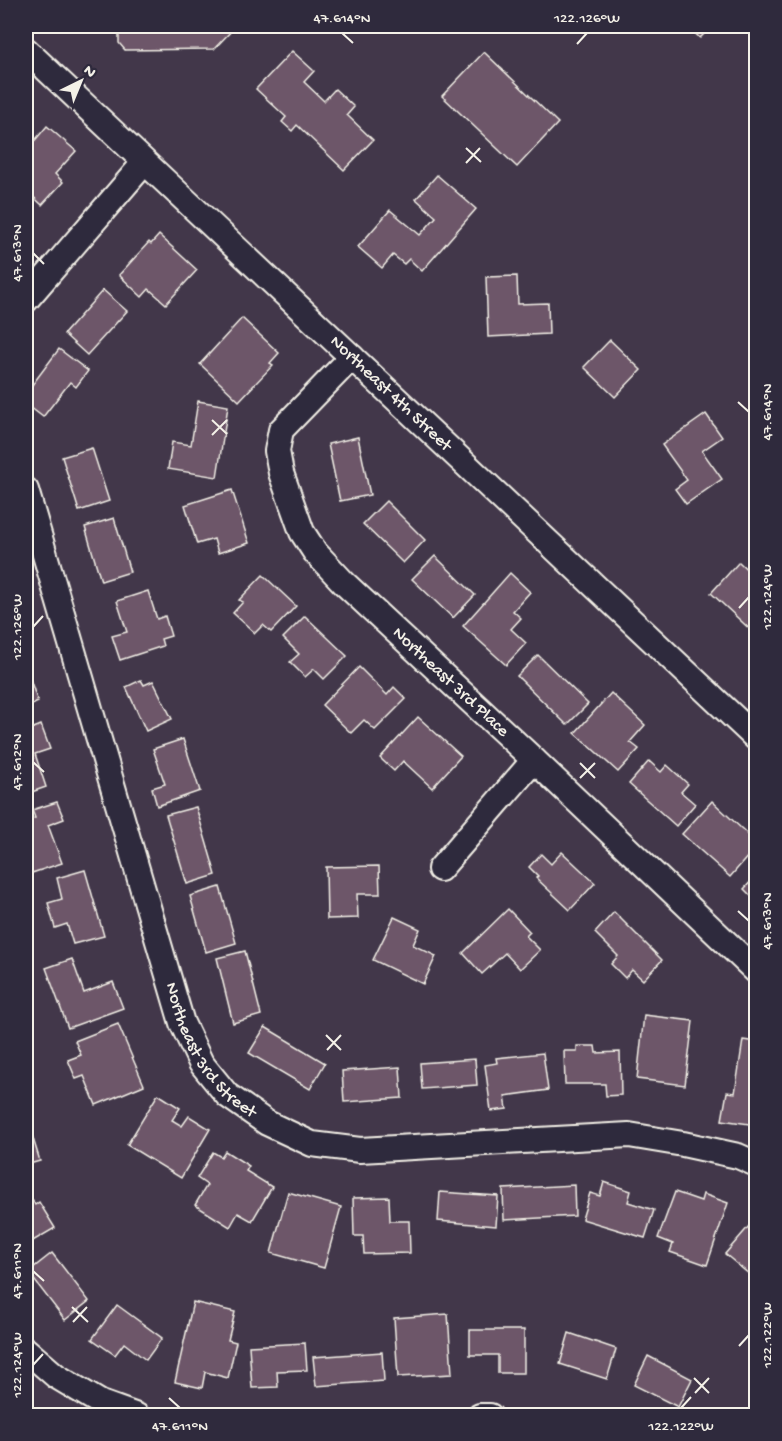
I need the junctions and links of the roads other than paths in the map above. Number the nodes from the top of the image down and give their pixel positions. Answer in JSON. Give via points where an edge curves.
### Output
{"nodes":[{"id":1,"x":26,"y":50,"type":"edge"},
{"id":2,"x":144,"y":163,"type":"junction"},
{"id":3,"x":26,"y":300,"type":"edge"},
{"id":4,"x":352,"y":357,"type":"junction"},
{"id":5,"x":26,"y":490,"type":"edge"},
{"id":6,"x":756,"y":738,"type":"edge"},
{"id":7,"x":534,"y":760,"type":"junction"},
{"id":8,"x":440,"y":868,"type":"dead end"},
{"id":9,"x":756,"y":971,"type":"edge"},
{"id":10,"x":756,"y":1164,"type":"edge"},
{"id":11,"x":26,"y":1350,"type":"edge"},
{"id":12,"x":137,"y":1416,"type":"edge"},
{"id":13,"x":480,"y":1416,"type":"edge"},
{"id":14,"x":490,"y":1416,"type":"edge"}],
"edges":[{"from":1,"to":2,"type":"street","name":"Northeast 4th Street"},
{"from":2,"to":3,"type":"street"},
{"from":2,"to":4,"type":"street","name":"Northeast 4th Street"},
{"from":4,"to":6,"type":"street","name":"Northeast 4th Street"},
{"from":4,"to":7,"type":"street","name":"Northeast 3rd Place","via":[[281,430],[277,451],[281,473],[302,532],[344,583]]},
{"from":5,"to":10,"type":"street","name":"Northeast 3rd Street","via":[[182,1023],[201,1063],[227,1095],[267,1123],[312,1144],[360,1150],[629,1135],[738,1156]]},
{"from":7,"to":8,"type":"street"},
{"from":7,"to":9,"type":"street","name":"Northeast 3rd Place"},
{"from":11,"to":12,"type":"street","via":[[56,1376],[101,1403]]},
{"from":13,"to":14,"type":"street"}]}
